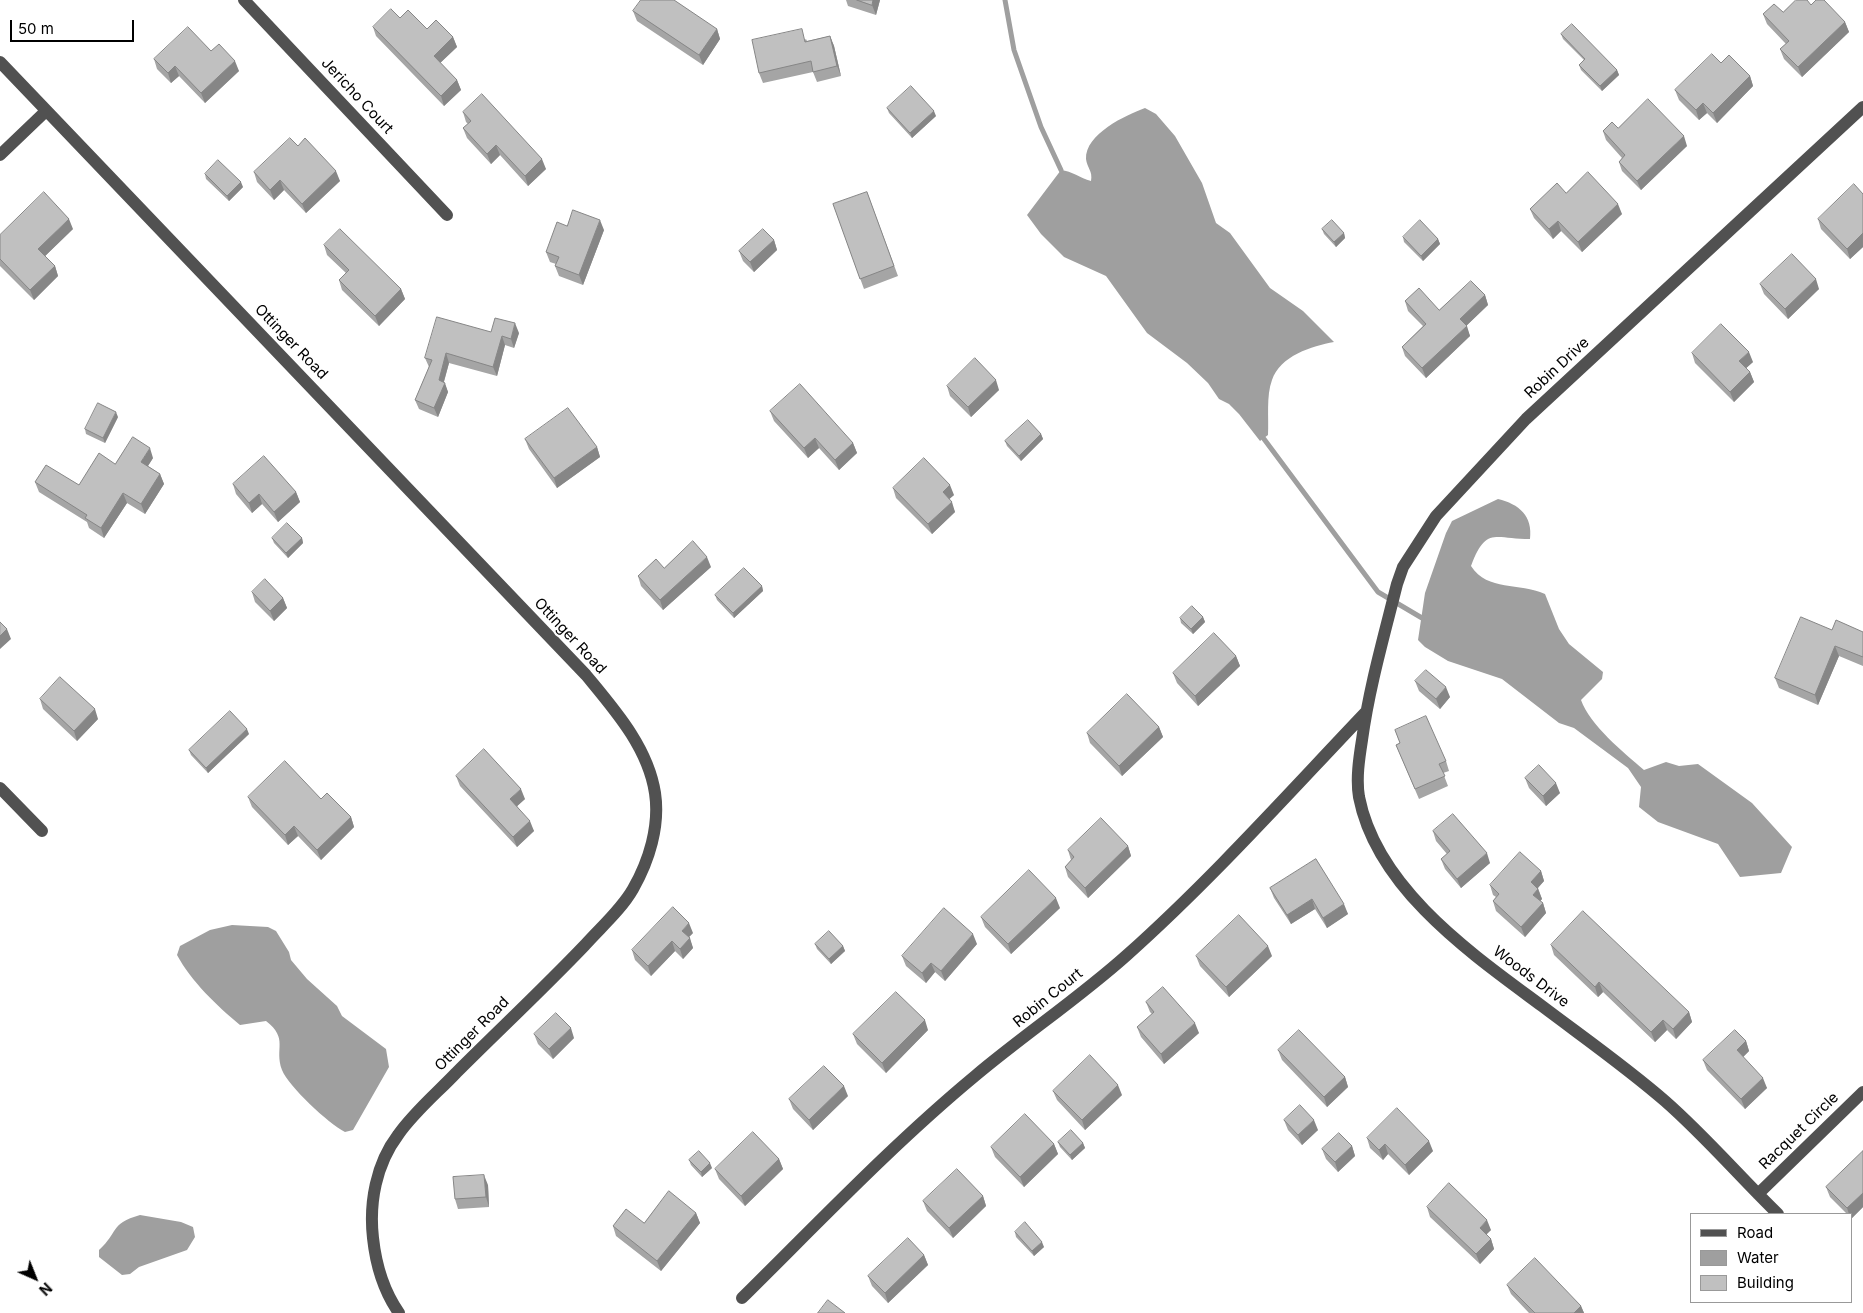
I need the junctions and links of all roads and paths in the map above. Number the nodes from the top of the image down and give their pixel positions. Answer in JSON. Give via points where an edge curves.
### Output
{"nodes":[{"id":1,"x":244,"y":0,"type":"edge"},
{"id":2,"x":0,"y":62,"type":"edge"},
{"id":3,"x":1863,"y":107,"type":"edge"},
{"id":4,"x":46,"y":111,"type":"junction"},
{"id":5,"x":0,"y":155,"type":"edge"},
{"id":6,"x":447,"y":215,"type":"dead end"},
{"id":7,"x":1365,"y":713,"type":"junction"},
{"id":8,"x":0,"y":788,"type":"edge"},
{"id":9,"x":42,"y":831,"type":"dead end"},
{"id":10,"x":1863,"y":1092,"type":"edge"},
{"id":11,"x":1758,"y":1194,"type":"junction"},
{"id":12,"x":1777,"y":1213,"type":"edge"},
{"id":13,"x":742,"y":1298,"type":"dead end"},
{"id":14,"x":399,"y":1313,"type":"edge"}],
"edges":[{"from":1,"to":6,"type":"street","name":"Jericho Court"},
{"from":2,"to":4,"type":"street","name":"Ottinger Road"},
{"from":3,"to":7,"type":"street","name":"Robin Drive","via":[[1526,419],[1436,516],[1403,567]]},
{"from":4,"to":5,"type":"street"},
{"from":4,"to":14,"type":"street","name":"Ottinger Road","via":[[586,674],[636,742],[649,769],[655,794],[655,824],[651,848],[632,891],[570,961],[397,1135],[380,1171],[372,1204],[375,1256],[379,1277]]},
{"from":7,"to":11,"type":"street","name":"Woods Drive","via":[[1358,764],[1359,797],[1379,850],[1405,888],[1476,957],[1665,1102]]},
{"from":7,"to":13,"type":"street","name":"Robin Court","via":[[1195,890],[1126,956],[976,1075],[919,1125]]},
{"from":8,"to":9,"type":"street"},
{"from":10,"to":11,"type":"street","name":"Racquet Circle"},
{"from":11,"to":12,"type":"street","name":"Woods Drive"}]}
